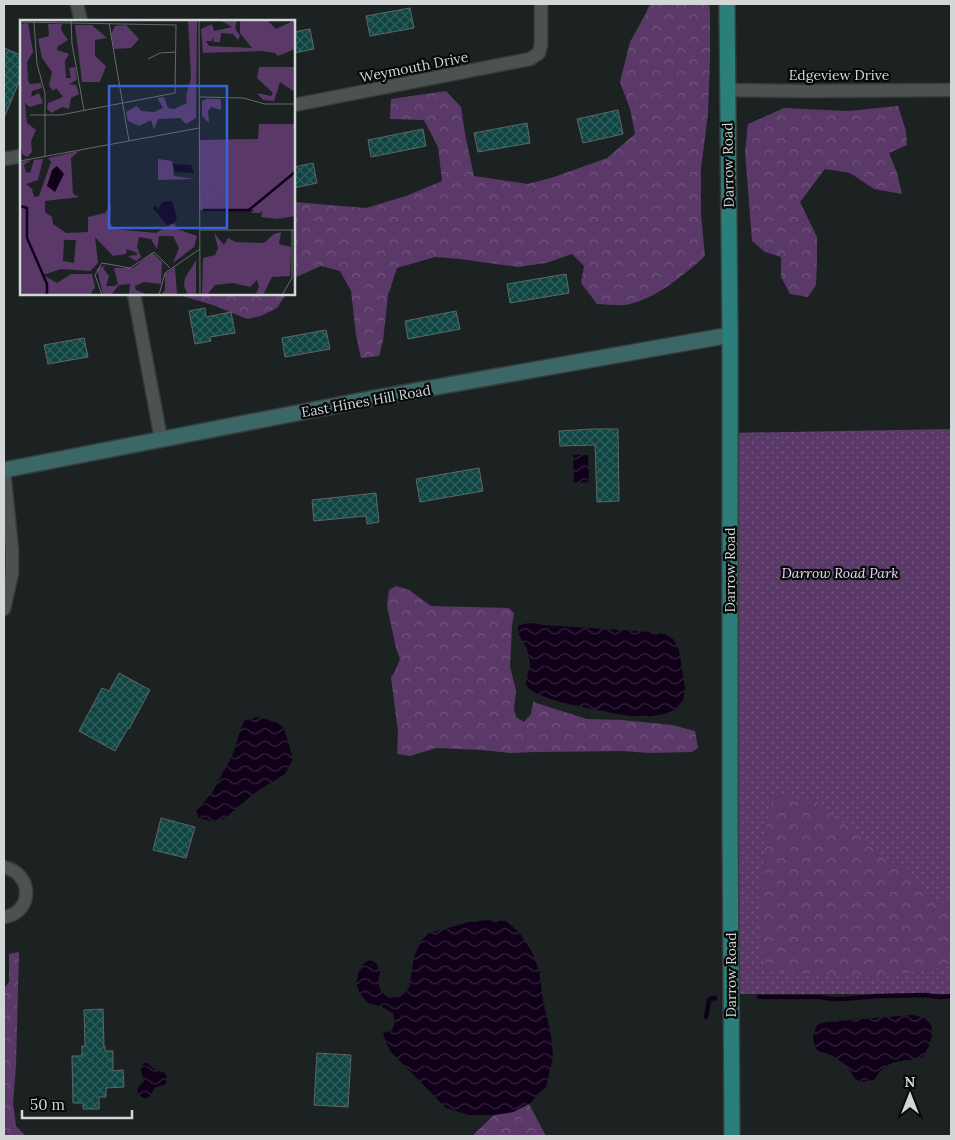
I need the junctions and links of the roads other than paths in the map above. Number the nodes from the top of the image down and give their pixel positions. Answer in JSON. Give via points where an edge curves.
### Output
{"nodes":[{"id":1,"x":77,"y":4,"type":"edge"},
{"id":2,"x":541,"y":4,"type":"edge"},
{"id":3,"x":727,"y":4,"type":"edge"},
{"id":4,"x":81,"y":20,"type":"edge"},
{"id":5,"x":727,"y":90,"type":"junction"},
{"id":6,"x":951,"y":90,"type":"edge"},
{"id":7,"x":295,"y":105,"type":"edge"},
{"id":8,"x":20,"y":156,"type":"edge"},
{"id":9,"x":4,"y":159,"type":"edge"},
{"id":10,"x":134,"y":295,"type":"edge"},
{"id":11,"x":730,"y":335,"type":"junction"},
{"id":12,"x":161,"y":440,"type":"junction"},
{"id":13,"x":4,"y":470,"type":"edge"},
{"id":14,"x":4,"y":609,"type":"edge"},
{"id":15,"x":4,"y":867,"type":"edge"},
{"id":16,"x":4,"y":917,"type":"edge"},
{"id":17,"x":732,"y":1136,"type":"edge"}],
"edges":[{"from":1,"to":4,"type":"street"},
{"from":2,"to":7,"type":"street","name":"Weymouth Drive","via":[[541,45],[539,53],[530,59]]},
{"from":3,"to":5,"type":"main road","name":"Darrow Road"},
{"from":5,"to":6,"type":"street","name":"Edgeview Drive"},
{"from":5,"to":11,"type":"main road","name":"Darrow Road"},
{"from":8,"to":9,"type":"street"},
{"from":10,"to":12,"type":"street"},
{"from":11,"to":12,"type":"street","name":"East Hines Hill Road"},
{"from":11,"to":17,"type":"main road","name":"Darrow Road"},
{"from":12,"to":13,"type":"street","name":"East Hines Hill Road"},
{"from":13,"to":14,"type":"street","via":[[12,550],[12,573]]},
{"from":15,"to":16,"type":"street","via":[[18,874],[26,889],[22,906]]}]}
